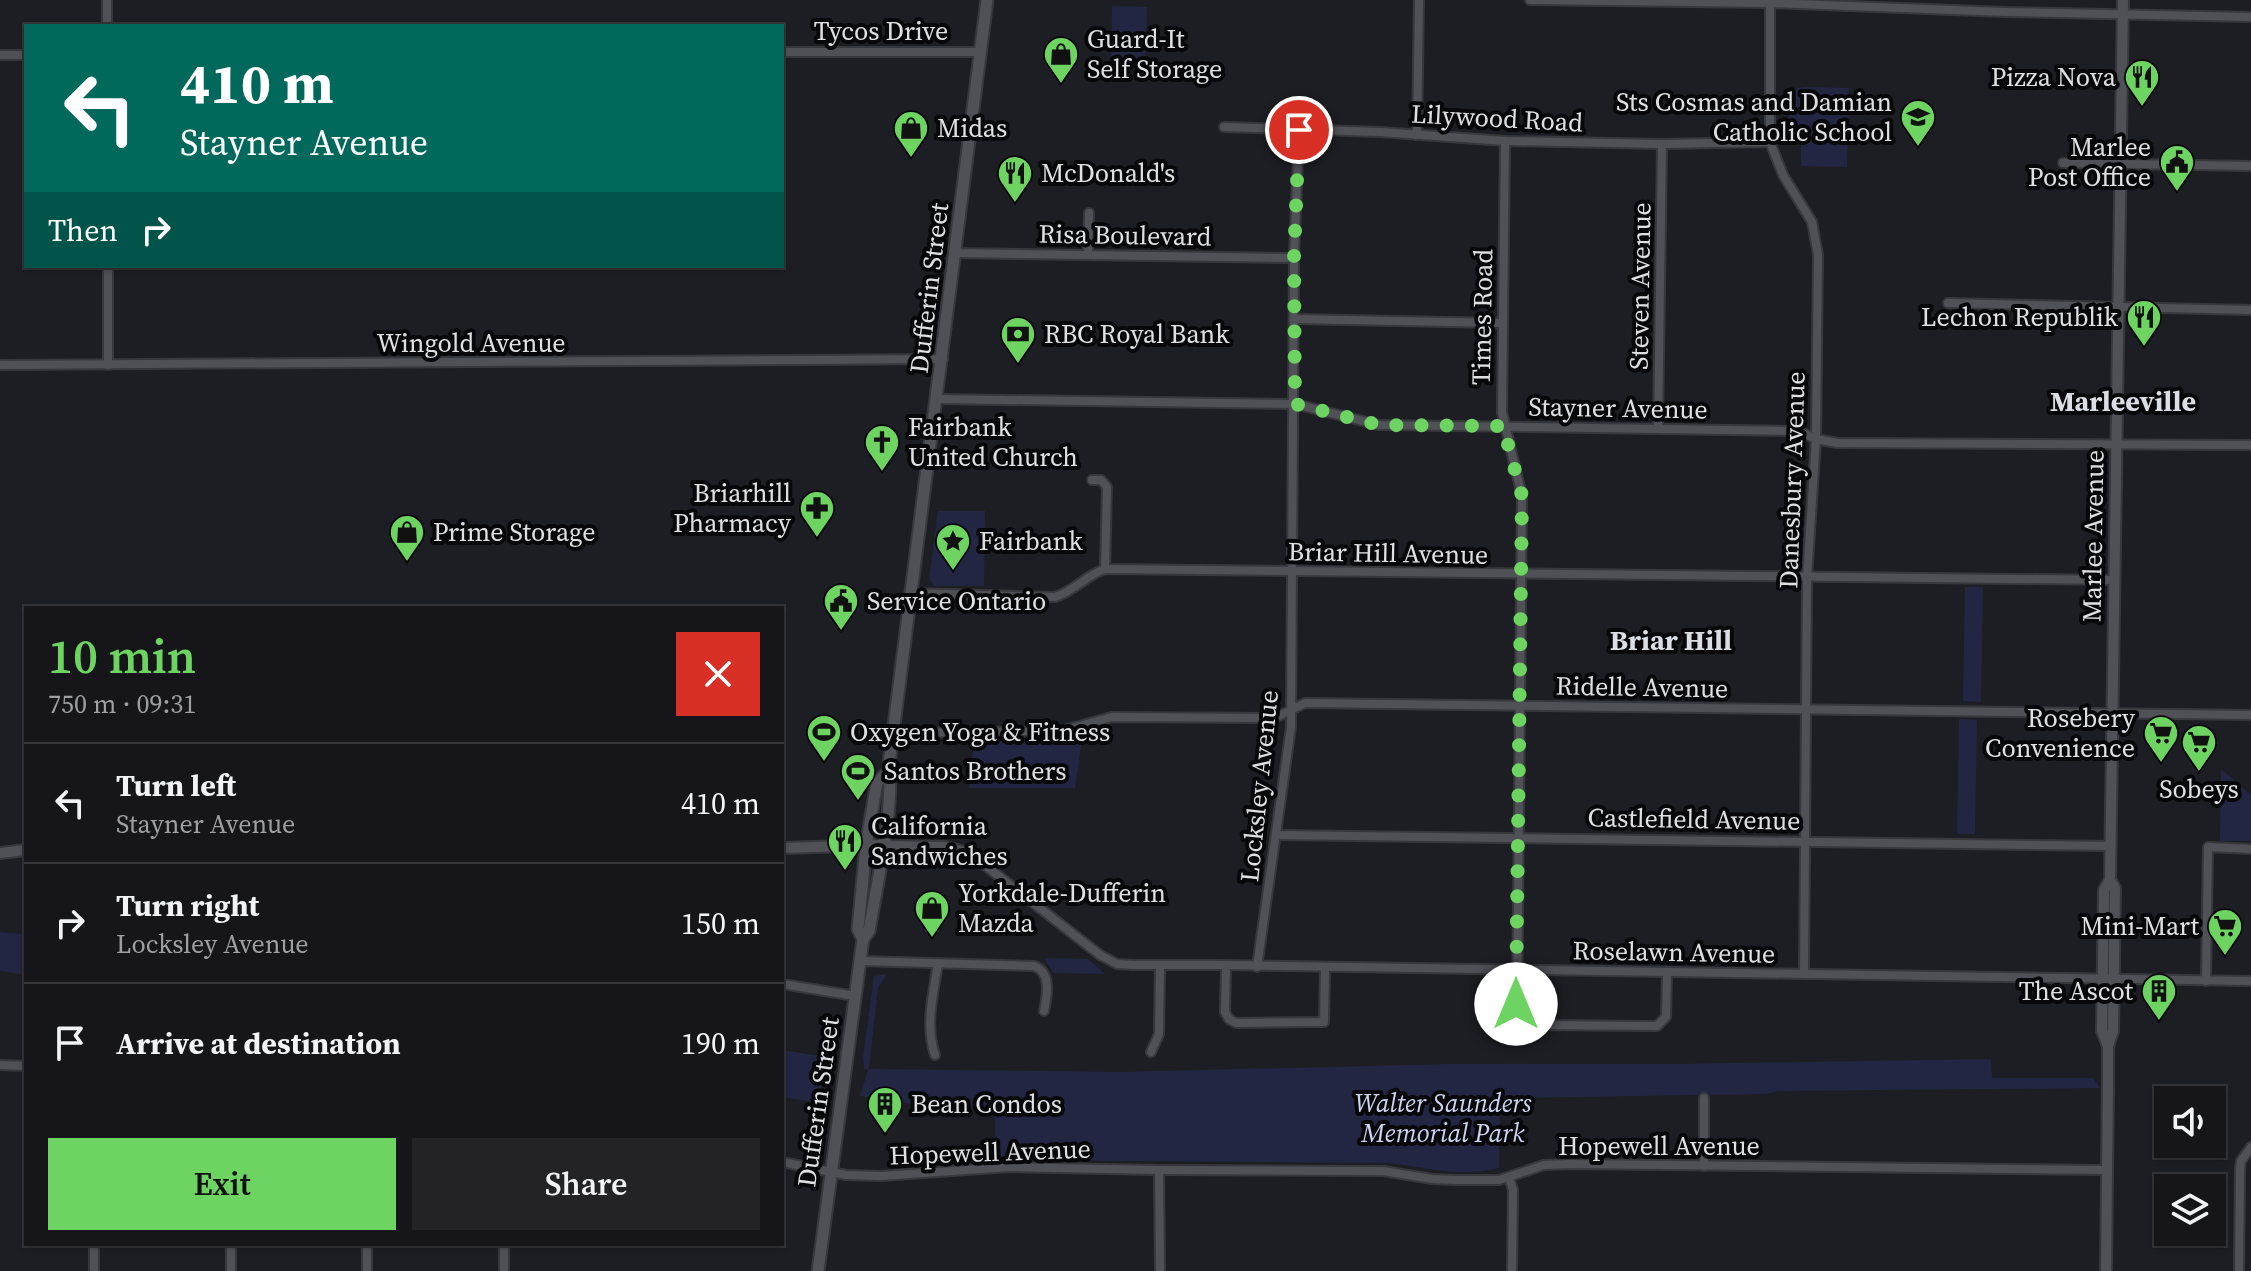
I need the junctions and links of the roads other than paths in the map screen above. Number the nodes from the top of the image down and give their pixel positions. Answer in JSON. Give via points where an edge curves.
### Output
{"nodes":[{"id":1,"x":107,"y":0,"type":"edge"},
{"id":2,"x":987,"y":0,"type":"edge"},
{"id":3,"x":1419,"y":0,"type":"edge"},
{"id":4,"x":1530,"y":0,"type":"edge"},
{"id":5,"x":2123,"y":0,"type":"edge"},
{"id":6,"x":1770,"y":1,"type":"edge"},
{"id":7,"x":2123,"y":15,"type":"junction"},
{"id":8,"x":2251,"y":17,"type":"edge"},
{"id":9,"x":107,"y":24,"type":"edge"},
{"id":10,"x":784,"y":52,"type":"edge"},
{"id":11,"x":979,"y":52,"type":"junction"},
{"id":12,"x":0,"y":55,"type":"edge"},
{"id":13,"x":24,"y":55,"type":"edge"},
{"id":14,"x":1224,"y":127,"type":"dead end"},
{"id":15,"x":1299,"y":130,"type":"junction"},
{"id":16,"x":1417,"y":135,"type":"junction"},
{"id":17,"x":1505,"y":141,"type":"junction"},
{"id":18,"x":1770,"y":142,"type":"junction"},
{"id":19,"x":1662,"y":144,"type":"junction"},
{"id":20,"x":2063,"y":163,"type":"dead end"},
{"id":21,"x":2122,"y":165,"type":"junction"},
{"id":22,"x":2251,"y":166,"type":"edge"},
{"id":23,"x":1089,"y":213,"type":"dead end"},
{"id":24,"x":956,"y":253,"type":"junction"},
{"id":25,"x":1088,"y":254,"type":"junction"},
{"id":26,"x":1294,"y":258,"type":"junction"},
{"id":27,"x":108,"y":268,"type":"edge"},
{"id":28,"x":1948,"y":303,"type":"dead end"},
{"id":29,"x":2119,"y":306,"type":"junction"},
{"id":30,"x":2251,"y":310,"type":"edge"},
{"id":31,"x":1294,"y":319,"type":"junction"},
{"id":32,"x":1501,"y":323,"type":"junction"},
{"id":33,"x":943,"y":359,"type":"junction"},
{"id":34,"x":0,"y":365,"type":"edge"},
{"id":35,"x":108,"y":365,"type":"junction"},
{"id":36,"x":937,"y":399,"type":"junction"},
{"id":37,"x":1295,"y":404,"type":"junction"},
{"id":38,"x":1503,"y":426,"type":"junction"},
{"id":39,"x":1658,"y":428,"type":"junction"},
{"id":40,"x":1816,"y":439,"type":"junction"},
{"id":41,"x":2117,"y":444,"type":"junction"},
{"id":42,"x":2251,"y":445,"type":"edge"},
{"id":43,"x":1092,"y":480,"type":"dead end"},
{"id":44,"x":1105,"y":569,"type":"junction"},
{"id":45,"x":1292,"y":571,"type":"junction"},
{"id":46,"x":1520,"y":575,"type":"junction"},
{"id":47,"x":1807,"y":577,"type":"junction"},
{"id":48,"x":2114,"y":580,"type":"junction"},
{"id":49,"x":911,"y":593,"type":"junction"},
{"id":50,"x":1518,"y":706,"type":"junction"},
{"id":51,"x":1290,"y":710,"type":"junction"},
{"id":52,"x":1805,"y":710,"type":"junction"},
{"id":53,"x":2113,"y":713,"type":"junction"},
{"id":54,"x":2251,"y":715,"type":"edge"},
{"id":55,"x":894,"y":733,"type":"junction"},
{"id":56,"x":888,"y":772,"type":"junction"},
{"id":57,"x":1276,"y":835,"type":"junction"},
{"id":58,"x":1517,"y":839,"type":"junction"},
{"id":59,"x":1804,"y":842,"type":"junction"},
{"id":60,"x":882,"y":845,"type":"junction"},
{"id":61,"x":866,"y":846,"type":"junction"},
{"id":62,"x":2111,"y":846,"type":"junction"},
{"id":63,"x":784,"y":848,"type":"edge"},
{"id":64,"x":2251,"y":849,"type":"edge"},
{"id":65,"x":24,"y":850,"type":"edge"},
{"id":66,"x":0,"y":853,"type":"edge"},
{"id":67,"x":863,"y":939,"type":"junction"},
{"id":68,"x":861,"y":961,"type":"junction"},
{"id":69,"x":938,"y":964,"type":"junction"},
{"id":70,"x":1226,"y":965,"type":"junction"},
{"id":71,"x":1160,"y":967,"type":"junction"},
{"id":72,"x":1257,"y":967,"type":"junction"},
{"id":73,"x":1325,"y":968,"type":"junction"},
{"id":74,"x":1517,"y":970,"type":"junction"},
{"id":75,"x":1667,"y":973,"type":"junction"},
{"id":76,"x":1804,"y":973,"type":"junction"},
{"id":77,"x":2109,"y":977,"type":"junction"},
{"id":78,"x":2206,"y":981,"type":"junction"},
{"id":79,"x":2251,"y":981,"type":"edge"},
{"id":80,"x":784,"y":984,"type":"edge"},
{"id":81,"x":855,"y":996,"type":"junction"},
{"id":82,"x":1044,"y":1011,"type":"dead end"},
{"id":83,"x":1151,"y":1052,"type":"dead end"},
{"id":84,"x":935,"y":1055,"type":"dead end"},
{"id":85,"x":0,"y":1065,"type":"edge"},
{"id":86,"x":24,"y":1066,"type":"edge"},
{"id":87,"x":1704,"y":1098,"type":"dead end"},
{"id":88,"x":2251,"y":1147,"type":"edge"},
{"id":89,"x":784,"y":1162,"type":"edge"},
{"id":90,"x":1704,"y":1166,"type":"junction"},
{"id":91,"x":1159,"y":1170,"type":"junction"},
{"id":92,"x":2107,"y":1170,"type":"junction"},
{"id":93,"x":831,"y":1171,"type":"junction"},
{"id":94,"x":1509,"y":1177,"type":"junction"},
{"id":95,"x":94,"y":1246,"type":"edge"},
{"id":96,"x":231,"y":1246,"type":"edge"},
{"id":97,"x":367,"y":1246,"type":"edge"},
{"id":98,"x":504,"y":1246,"type":"edge"},
{"id":99,"x":94,"y":1271,"type":"edge"},
{"id":100,"x":231,"y":1271,"type":"edge"},
{"id":101,"x":367,"y":1271,"type":"edge"},
{"id":102,"x":504,"y":1271,"type":"edge"},
{"id":103,"x":818,"y":1271,"type":"edge"},
{"id":104,"x":1160,"y":1271,"type":"edge"},
{"id":105,"x":1512,"y":1271,"type":"edge"},
{"id":106,"x":2106,"y":1271,"type":"edge"},
{"id":107,"x":2239,"y":1271,"type":"edge"}],
"edges":[{"from":1,"to":9,"type":"street"},
{"from":2,"to":11,"type":"main road","name":"Dufferin Street"},
{"from":3,"to":16,"type":"street"},
{"from":4,"to":6,"type":"street"},
{"from":5,"to":7,"type":"street","name":"Marlee Avenue"},
{"from":6,"to":7,"type":"street"},
{"from":6,"to":18,"type":"street","name":"Danesbury Avenue"},
{"from":7,"to":8,"type":"street"},
{"from":7,"to":21,"type":"street","name":"Marlee Avenue"},
{"from":10,"to":11,"type":"street","name":"Tycos Drive"},
{"from":11,"to":24,"type":"main road","name":"Dufferin Street"},
{"from":12,"to":13,"type":"street"},
{"from":14,"to":15,"type":"street","name":"Lilywood Road"},
{"from":15,"to":16,"type":"street","name":"Lilywood Road"},
{"from":15,"to":26,"type":"street","name":"Locksley Avenue"},
{"from":16,"to":17,"type":"street","name":"Lilywood Road"},
{"from":17,"to":19,"type":"street","name":"Lilywood Road"},
{"from":17,"to":32,"type":"street","name":"Times Road"},
{"from":18,"to":19,"type":"street","name":"Lilywood Road"},
{"from":18,"to":40,"type":"street","name":"Danesbury Avenue","via":[[1812,222],[1817,244]]},
{"from":19,"to":39,"type":"street","name":"Steven Avenue"},
{"from":20,"to":21,"type":"street"},
{"from":21,"to":22,"type":"street"},
{"from":21,"to":29,"type":"street","name":"Marlee Avenue"},
{"from":23,"to":25,"type":"street"},
{"from":24,"to":25,"type":"street","name":"Risa Boulevard"},
{"from":24,"to":33,"type":"main road","name":"Dufferin Street"},
{"from":25,"to":26,"type":"street","name":"Risa Boulevard"},
{"from":26,"to":31,"type":"street","name":"Locksley Avenue"},
{"from":27,"to":35,"type":"street"},
{"from":28,"to":29,"type":"street"},
{"from":29,"to":30,"type":"street"},
{"from":29,"to":41,"type":"street","name":"Marlee Avenue"},
{"from":31,"to":32,"type":"street"},
{"from":31,"to":37,"type":"street","name":"Locksley Avenue"},
{"from":32,"to":38,"type":"street","name":"Times Road"},
{"from":33,"to":35,"type":"street","name":"Wingold Avenue"},
{"from":33,"to":36,"type":"main road","name":"Dufferin Street"},
{"from":34,"to":35,"type":"street","name":"Wingold Avenue"},
{"from":36,"to":37,"type":"street","name":"Stayner Avenue"},
{"from":36,"to":49,"type":"main road","name":"Dufferin Street"},
{"from":37,"to":38,"type":"street","name":"Stayner Avenue","via":[[1379,425]]},
{"from":37,"to":45,"type":"street","name":"Locksley Avenue"},
{"from":38,"to":39,"type":"street","name":"Stayner Avenue"},
{"from":38,"to":46,"type":"street","name":"Times Road","via":[[1522,496]]},
{"from":39,"to":40,"type":"street","name":"Stayner Avenue","via":[[1798,431]]},
{"from":40,"to":41,"type":"street","name":"Stayner Avenue"},
{"from":40,"to":47,"type":"street","name":"Danesbury Avenue"},
{"from":41,"to":42,"type":"street","name":"Stayner Avenue"},
{"from":41,"to":48,"type":"street","name":"Marlee Avenue"},
{"from":43,"to":44,"type":"street","via":[[1107,487]]},
{"from":44,"to":45,"type":"street","name":"Briar Hill Avenue"},
{"from":44,"to":49,"type":"street","via":[[1055,597]]},
{"from":45,"to":46,"type":"street","name":"Briar Hill Avenue"},
{"from":45,"to":51,"type":"street","name":"Locksley Avenue"},
{"from":46,"to":47,"type":"street","name":"Briar Hill Avenue"},
{"from":46,"to":50,"type":"street","name":"Times Road"},
{"from":47,"to":48,"type":"street","name":"Briar Hill Avenue"},
{"from":47,"to":52,"type":"street","name":"Danesbury Avenue"},
{"from":48,"to":53,"type":"street","name":"Marlee Avenue"},
{"from":49,"to":55,"type":"main road","name":"Dufferin Street"},
{"from":50,"to":51,"type":"street","name":"Ridelle Avenue","via":[[1305,703]]},
{"from":50,"to":52,"type":"street","name":"Ridelle Avenue"},
{"from":50,"to":58,"type":"street","name":"Times Road"},
{"from":51,"to":55,"type":"street","name":"Ridelle Avenue","via":[[1275,718],[1112,717],[1061,731]]},
{"from":51,"to":57,"type":"street","name":"Locksley Avenue"},
{"from":52,"to":53,"type":"street","name":"Ridelle Avenue"},
{"from":52,"to":59,"type":"street","name":"Danesbury Avenue"},
{"from":53,"to":54,"type":"street","name":"Ridelle Avenue"},
{"from":53,"to":62,"type":"street","name":"Marlee Avenue"},
{"from":55,"to":56,"type":"main road","name":"Dufferin Street"},
{"from":56,"to":60,"type":"main road","name":"Dufferin Street"},
{"from":56,"to":61,"type":"main road","name":"Dufferin Street","via":[[877,782]]},
{"from":57,"to":58,"type":"street","name":"Castlefield Avenue"},
{"from":57,"to":72,"type":"street","name":"Locksley Avenue"},
{"from":58,"to":59,"type":"street","name":"Castlefield Avenue"},
{"from":58,"to":74,"type":"street","name":"Times Road"},
{"from":59,"to":62,"type":"street","name":"Castlefield Avenue"},
{"from":59,"to":76,"type":"street","name":"Danesbury Avenue"},
{"from":60,"to":61,"type":"street"},
{"from":60,"to":67,"type":"main road","name":"Dufferin Street","via":[[869,931]]},
{"from":60,"to":71,"type":"street","name":"Roselawn Avenue","via":[[946,846],[968,852],[1100,955],[1117,964]]},
{"from":61,"to":63,"type":"street"},
{"from":61,"to":67,"type":"main road","name":"Dufferin Street","via":[[858,929]]},
{"from":62,"to":77,"type":"street","name":"Marlee Avenue","via":[[2110,880],[2104,890]]},
{"from":64,"to":78,"type":"street","via":[[2208,847]]},
{"from":65,"to":66,"type":"street"},
{"from":67,"to":68,"type":"main road","name":"Dufferin Street"},
{"from":68,"to":69,"type":"street"},
{"from":68,"to":81,"type":"main road","name":"Dufferin Street"},
{"from":69,"to":82,"type":"street","via":[[1042,968]]},
{"from":69,"to":84,"type":"street","via":[[931,1005]]},
{"from":70,"to":71,"type":"street","name":"Roselawn Avenue"},
{"from":70,"to":72,"type":"street","name":"Roselawn Avenue"},
{"from":70,"to":73,"type":"street","via":[[1225,1012],[1232,1022],[1324,1022]]},
{"from":71,"to":83,"type":"street","via":[[1159,1034]]},
{"from":72,"to":73,"type":"street","name":"Roselawn Avenue"},
{"from":73,"to":74,"type":"street","name":"Roselawn Avenue"},
{"from":74,"to":75,"type":"street","name":"Roselawn Avenue"},
{"from":74,"to":75,"type":"street","name":"Times Road","via":[[1519,1017],[1531,1025],[1657,1026],[1666,1017]]},
{"from":75,"to":76,"type":"street","name":"Roselawn Avenue"},
{"from":76,"to":77,"type":"street","name":"Roselawn Avenue"},
{"from":77,"to":78,"type":"street","name":"Roselawn Avenue"},
{"from":77,"to":92,"type":"street","name":"Marlee Avenue","via":[[2113,1031],[2108,1046]]},
{"from":78,"to":79,"type":"street","name":"Roselawn Avenue"},
{"from":80,"to":81,"type":"street"},
{"from":81,"to":93,"type":"main road","name":"Dufferin Street"},
{"from":85,"to":86,"type":"street"},
{"from":87,"to":90,"type":"street"},
{"from":88,"to":107,"type":"street","via":[[2240,1169]]},
{"from":89,"to":93,"type":"street","name":"Hopewell Avenue"},
{"from":90,"to":92,"type":"street","name":"Hopewell Avenue"},
{"from":90,"to":94,"type":"street","name":"Hopewell Avenue","via":[[1544,1165]]},
{"from":91,"to":93,"type":"street","name":"Hopewell Avenue","via":[[997,1167],[900,1176]]},
{"from":91,"to":94,"type":"street","name":"Hopewell Avenue","via":[[1383,1171],[1455,1180]]},
{"from":91,"to":104,"type":"street"},
{"from":92,"to":106,"type":"street","name":"Marlee Avenue"},
{"from":93,"to":103,"type":"main road","name":"Dufferin Street"},
{"from":94,"to":105,"type":"street"},
{"from":95,"to":99,"type":"street"},
{"from":96,"to":100,"type":"street"},
{"from":97,"to":101,"type":"street"},
{"from":98,"to":102,"type":"street"}]}
